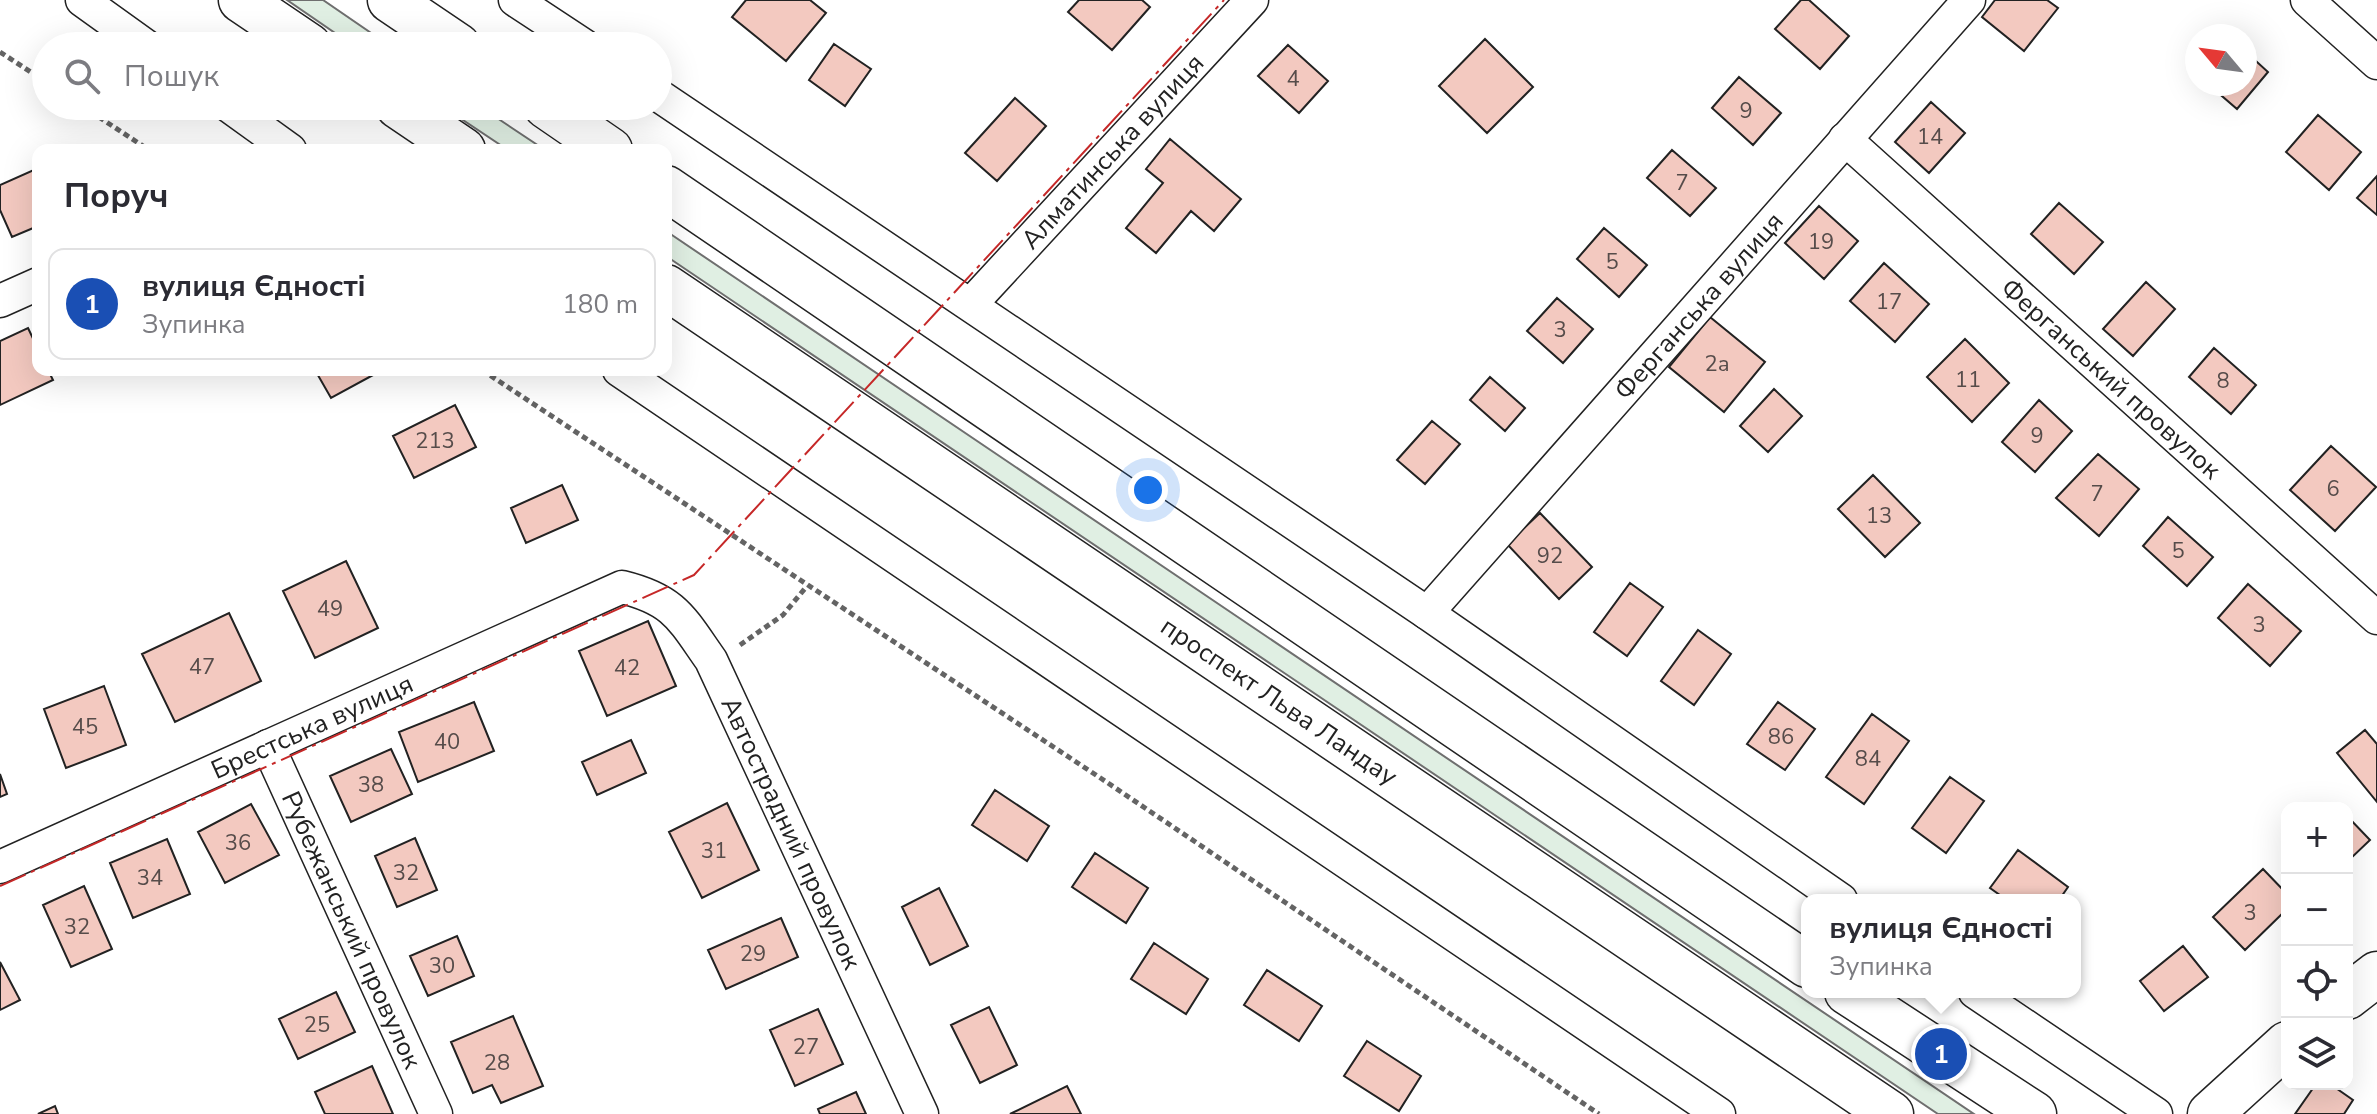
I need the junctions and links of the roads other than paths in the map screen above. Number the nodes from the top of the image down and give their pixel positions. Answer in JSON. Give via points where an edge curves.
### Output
{"nodes":[{"id":1,"x":82,"y":0,"type":"edge"},
{"id":2,"x":241,"y":0,"type":"edge"},
{"id":3,"x":390,"y":0,"type":"edge"},
{"id":4,"x":515,"y":0,"type":"edge"},
{"id":5,"x":1252,"y":0,"type":"edge"},
{"id":6,"x":1969,"y":0,"type":"edge"},
{"id":7,"x":2307,"y":0,"type":"edge"},
{"id":8,"x":551,"y":9,"type":"edge"},
{"id":9,"x":127,"y":32,"type":"edge"},
{"id":10,"x":288,"y":32,"type":"edge"},
{"id":11,"x":437,"y":32,"type":"edge"},
{"id":12,"x":572,"y":32,"type":"edge"},
{"id":13,"x":2377,"y":63,"type":"edge"},
{"id":14,"x":672,"y":104,"type":"edge"},
{"id":15,"x":248,"y":120,"type":"edge"},
{"id":16,"x":419,"y":120,"type":"edge"},
{"id":17,"x":566,"y":120,"type":"edge"},
{"id":18,"x":1845,"y":139,"type":"junction"},
{"id":19,"x":282,"y":144,"type":"edge"},
{"id":20,"x":454,"y":144,"type":"edge"},
{"id":21,"x":601,"y":144,"type":"edge"},
{"id":22,"x":672,"y":192,"type":"edge"},
{"id":23,"x":32,"y":287,"type":"edge"},
{"id":24,"x":672,"y":291,"type":"edge"},
{"id":25,"x":0,"y":301,"type":"edge"},
{"id":26,"x":971,"y":304,"type":"junction"},
{"id":27,"x":628,"y":376,"type":"edge"},
{"id":28,"x":622,"y":587,"type":"joint"},
{"id":29,"x":1427,"y":613,"type":"junction"},
{"id":30,"x":2377,"y":618,"type":"edge"},
{"id":31,"x":268,"y":746,"type":"junction"},
{"id":32,"x":0,"y":867,"type":"edge"},
{"id":33,"x":1832,"y":894,"type":"edge"},
{"id":34,"x":1801,"y":961,"type":"edge"},
{"id":35,"x":2377,"y":974,"type":"edge"},
{"id":36,"x":2353,"y":992,"type":"edge"},
{"id":37,"x":1856,"y":998,"type":"edge"},
{"id":38,"x":1984,"y":998,"type":"edge"},
{"id":39,"x":2281,"y":1049,"type":"edge"},
{"id":40,"x":436,"y":1114,"type":"edge"},
{"id":41,"x":922,"y":1114,"type":"edge"},
{"id":42,"x":1719,"y":1114,"type":"edge"},
{"id":43,"x":1891,"y":1114,"type":"edge"},
{"id":44,"x":2034,"y":1114,"type":"edge"},
{"id":45,"x":2156,"y":1114,"type":"edge"},
{"id":46,"x":2210,"y":1114,"type":"edge"}],
"edges":[{"from":1,"to":9,"type":"street"},
{"from":2,"to":10,"type":"main road"},
{"from":3,"to":11,"type":"main road"},
{"from":4,"to":8,"type":"street"},
{"from":5,"to":26,"type":"street","name":"Алматинська вулиця"},
{"from":6,"to":18,"type":"street","name":"Ферганська вулиця"},
{"from":7,"to":13,"type":"street"},
{"from":8,"to":12,"type":"street"},
{"from":14,"to":26,"type":"street"},
{"from":15,"to":19,"type":"street"},
{"from":16,"to":20,"type":"main road"},
{"from":17,"to":21,"type":"main road"},
{"from":18,"to":29,"type":"street","name":"Ферганська вулиця"},
{"from":18,"to":30,"type":"street","name":"Ферганський провулок"},
{"from":22,"to":34,"type":"main road"},
{"from":23,"to":25,"type":"street"},
{"from":24,"to":43,"type":"main road","name":"проспект Льва Ландау"},
{"from":26,"to":29,"type":"street"},
{"from":27,"to":42,"type":"street"},
{"from":28,"to":31,"type":"street","name":"Брестська вулиця"},
{"from":28,"to":41,"type":"street","name":"Автострадний провулок","via":[[674,608],[711,660]]},
{"from":29,"to":33,"type":"street"},
{"from":31,"to":32,"type":"street","name":"Брестська вулиця"},
{"from":31,"to":40,"type":"street","name":"Рубежанський провулок"},
{"from":35,"to":36,"type":"main road"},
{"from":37,"to":44,"type":"main road"},
{"from":38,"to":45,"type":"street"},
{"from":39,"to":46,"type":"main road"}]}
